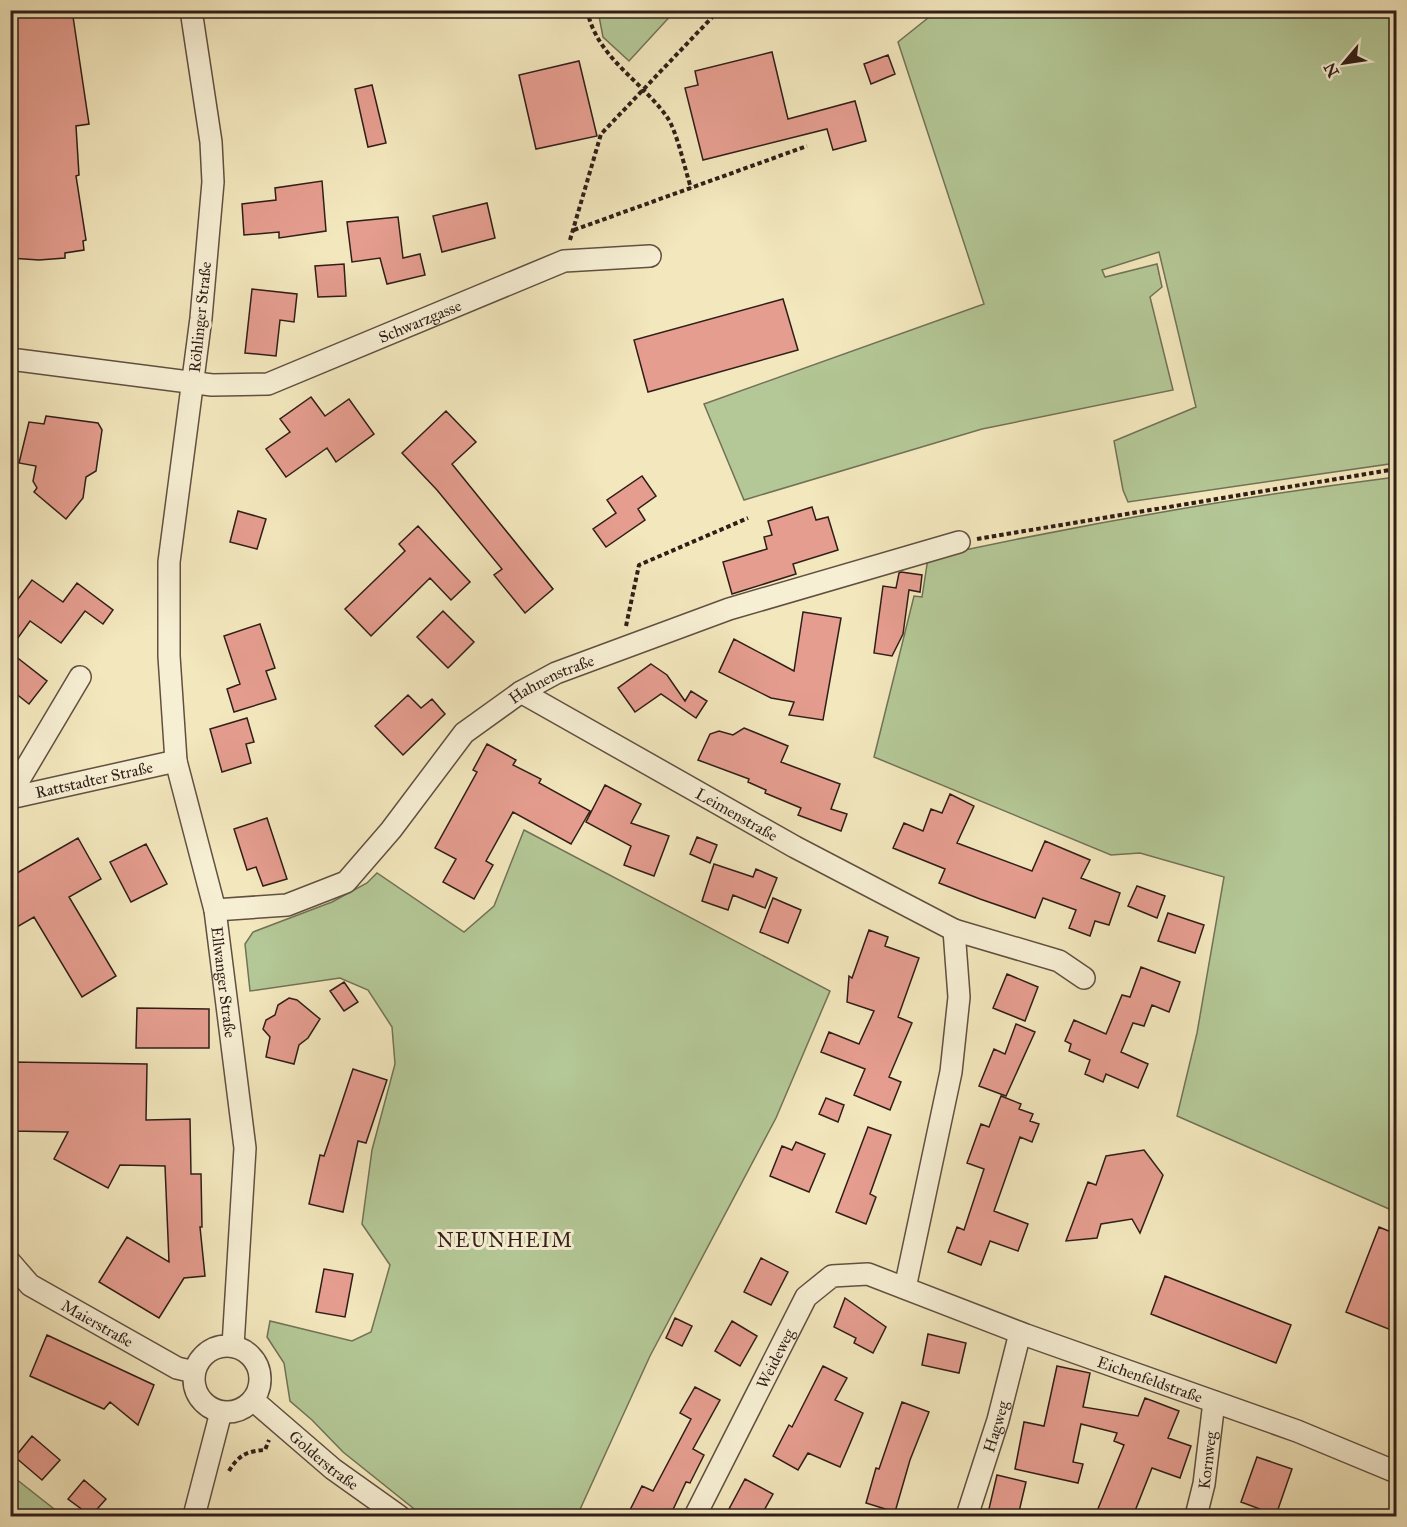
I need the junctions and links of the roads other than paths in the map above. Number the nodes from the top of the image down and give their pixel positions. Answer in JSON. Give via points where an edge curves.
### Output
{"nodes":[{"id":1,"x":192,"y":10,"type":"edge"},
{"id":2,"x":650,"y":256,"type":"dead end"},
{"id":3,"x":10,"y":359,"type":"edge"},
{"id":4,"x":192,"y":382,"type":"junction"},
{"id":5,"x":959,"y":542,"type":"road end"},
{"id":6,"x":168,"y":624,"type":"joint"},
{"id":7,"x":80,"y":678,"type":"dead end"},
{"id":8,"x":521,"y":692,"type":"junction"},
{"id":9,"x":176,"y":760,"type":"junction"},
{"id":10,"x":10,"y":796,"type":"edge"},
{"id":11,"x":215,"y":910,"type":"junction"},
{"id":12,"x":954,"y":930,"type":"junction"},
{"id":13,"x":1084,"y":978,"type":"dead end"},
{"id":14,"x":10,"y":1262,"type":"edge"},
{"id":15,"x":905,"y":1288,"type":"junction"},
{"id":16,"x":1020,"y":1333,"type":"junction"},
{"id":17,"x":233,"y":1346,"type":"junction"},
{"id":18,"x":194,"y":1372,"type":"junction"},
{"id":19,"x":253,"y":1400,"type":"junction"},
{"id":20,"x":1214,"y":1402,"type":"junction"},
{"id":21,"x":221,"y":1412,"type":"junction"},
{"id":22,"x":1396,"y":1472,"type":"edge"},
{"id":23,"x":194,"y":1516,"type":"edge"},
{"id":24,"x":399,"y":1516,"type":"edge"},
{"id":25,"x":695,"y":1516,"type":"edge"},
{"id":26,"x":967,"y":1516,"type":"edge"},
{"id":27,"x":1196,"y":1516,"type":"edge"}],
"edges":[{"from":1,"to":4,"type":"street","name":"Röhlinger Straße","via":[[213,182]]},
{"from":2,"to":4,"type":"street","name":"Schwarzgasse","via":[[564,261],[268,384]]},
{"from":3,"to":4,"type":"street","name":"Schwarzgasse"},
{"from":4,"to":6,"type":"street","name":"Röhlinger Straße","via":[[169,562]]},
{"from":5,"to":8,"type":"street","name":"Hahnenstraße","via":[[729,609],[556,673]]},
{"from":6,"to":9,"type":"street","name":"Ellwanger Straße"},
{"from":7,"to":10,"type":"street","name":"Rattstadter Straße"},
{"from":8,"to":11,"type":"street","name":"Hahnenstraße","via":[[464,733],[346,882],[288,905]]},
{"from":8,"to":12,"type":"street","name":"Leimenstraße","via":[[795,847]]},
{"from":9,"to":10,"type":"street","name":"Rattstadter Straße"},
{"from":9,"to":11,"type":"street","name":"Ellwanger Straße"},
{"from":11,"to":17,"type":"street","name":"Ellwanger Straße","via":[[245,1148]]},
{"from":12,"to":13,"type":"street","name":"Leimenstraße","via":[[1059,961]]},
{"from":12,"to":15,"type":"street","via":[[959,997],[951,1072]]},
{"from":14,"to":18,"type":"street","name":"Maierstraße","via":[[30,1286],[177,1368]]},
{"from":15,"to":16,"type":"street","name":"Eichenfeldstraße"},
{"from":15,"to":25,"type":"street","name":"Weideweg","via":[[868,1274],[832,1276],[806,1297]]},
{"from":16,"to":20,"type":"street","name":"Eichenfeldstraße"},
{"from":16,"to":26,"type":"street","name":"Hagweg","via":[[998,1420]]},
{"from":17,"to":18,"type":"street","via":[[208,1351]]},
{"from":17,"to":19,"type":"street","via":[[256,1361],[260,1388]]},
{"from":18,"to":21,"type":"street","via":[[199,1398]]},
{"from":19,"to":21,"type":"street","via":[[244,1408]]},
{"from":19,"to":24,"type":"street","name":"Golderstraße","via":[[333,1469]]},
{"from":20,"to":22,"type":"street","name":"Eichenfeldstraße"},
{"from":20,"to":27,"type":"street","name":"Kornweg"},
{"from":21,"to":23,"type":"street"}]}
